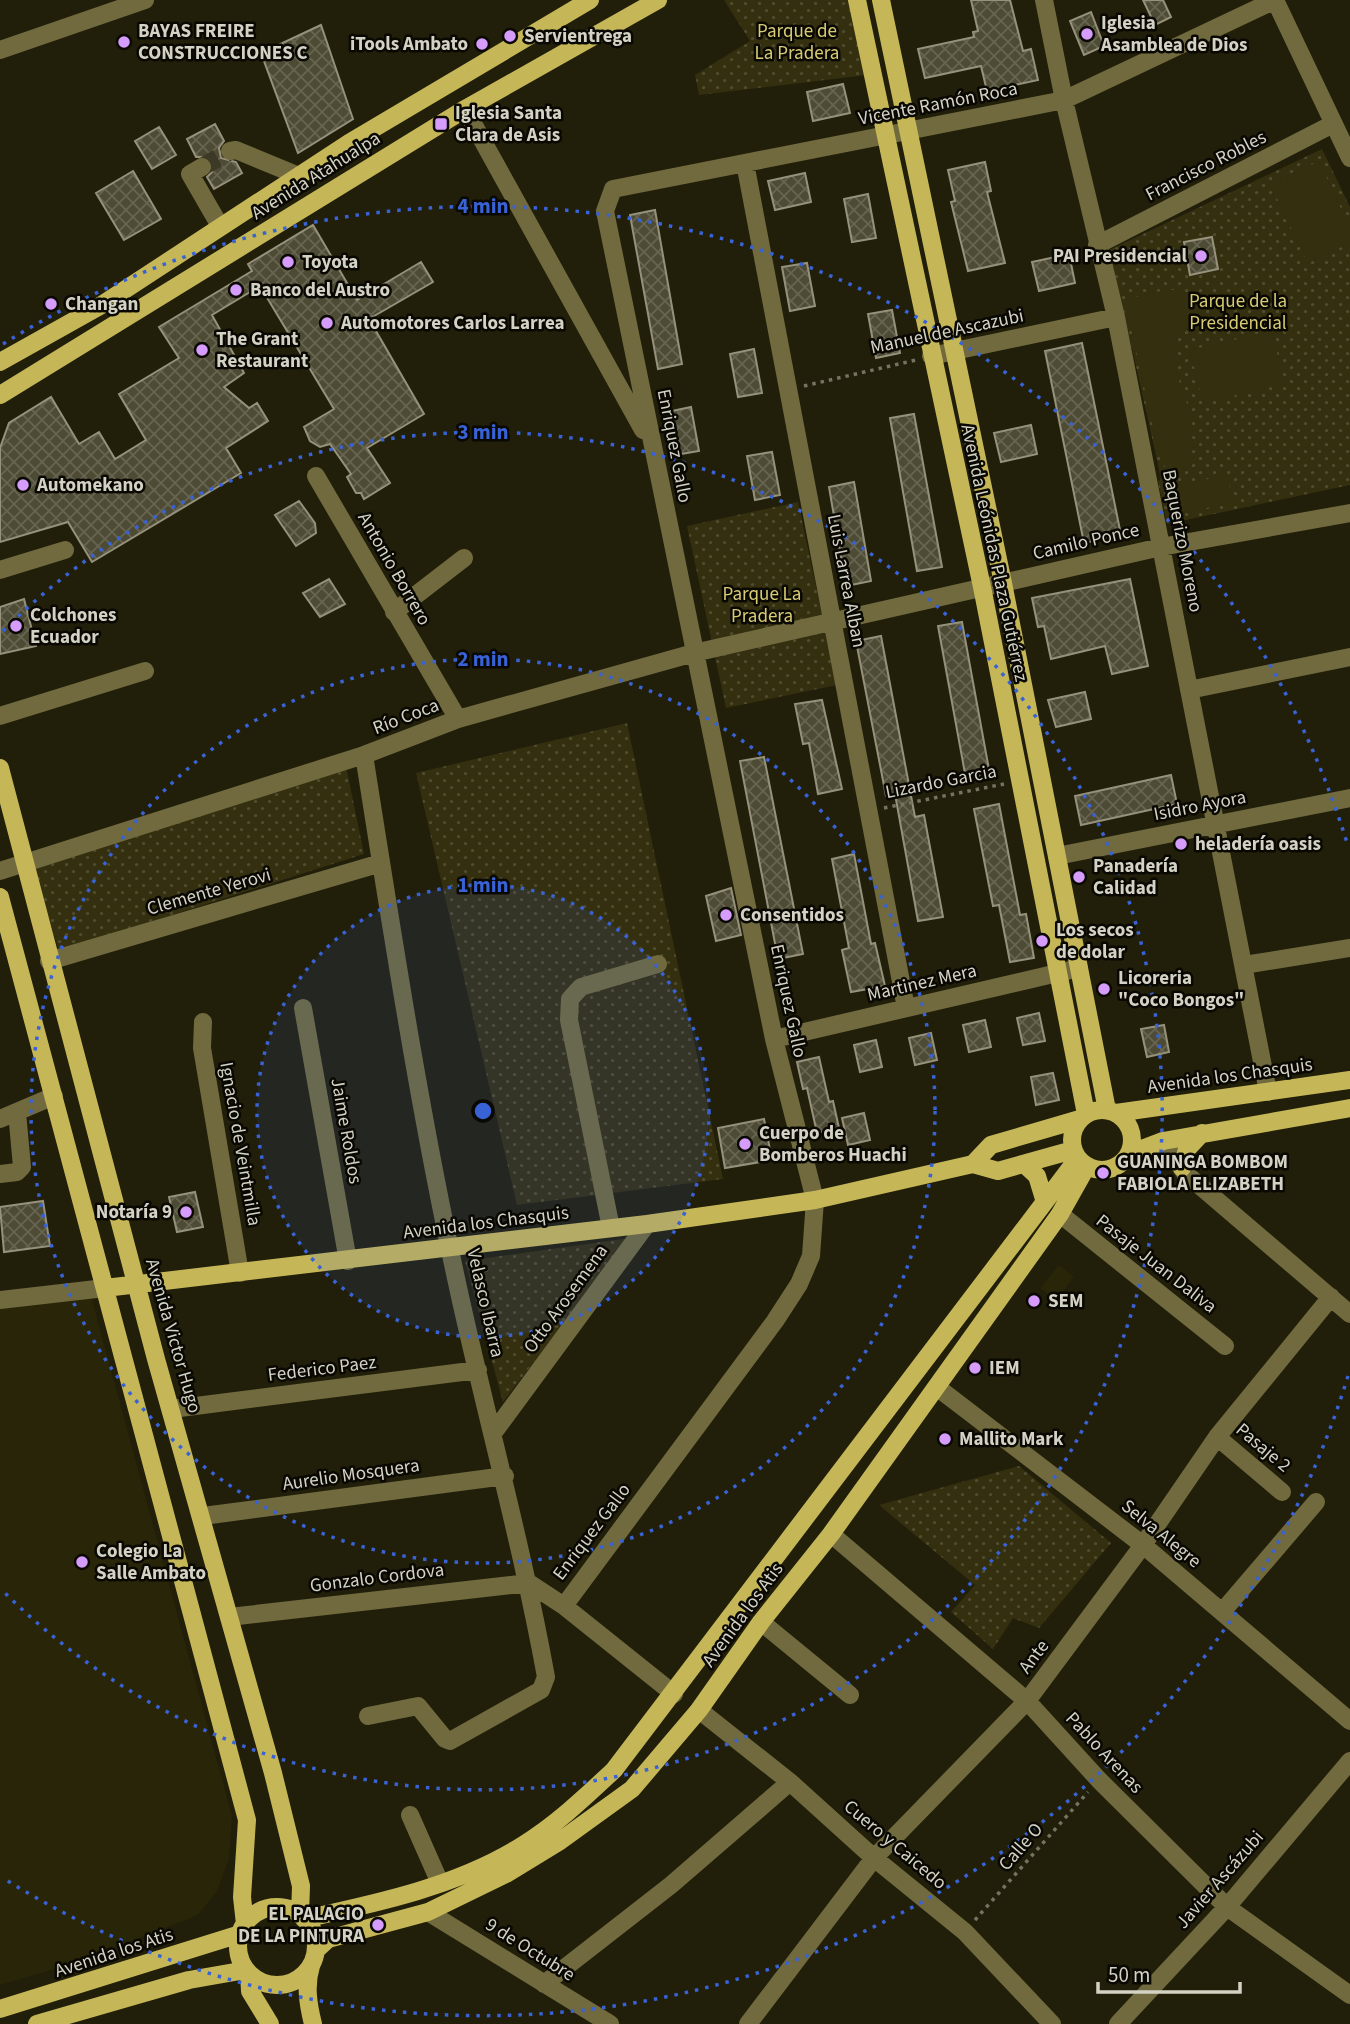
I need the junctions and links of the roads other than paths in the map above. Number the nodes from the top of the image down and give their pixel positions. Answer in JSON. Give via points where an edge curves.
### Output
{"nodes":[{"id":1,"x":145,"y":0,"type":"edge"},
{"id":2,"x":590,"y":0,"type":"edge"},
{"id":3,"x":658,"y":0,"type":"edge"},
{"id":4,"x":857,"y":0,"type":"edge"},
{"id":5,"x":881,"y":0,"type":"edge"},
{"id":6,"x":1044,"y":0,"type":"edge"},
{"id":7,"x":1275,"y":0,"type":"edge"},
{"id":8,"x":108,"y":7,"type":"edge"},
{"id":9,"x":0,"y":50,"type":"edge"},
{"id":10,"x":1064,"y":100,"type":"junction"},
{"id":11,"x":465,"y":109,"type":"junction"},
{"id":12,"x":1333,"y":124,"type":"junction"},
{"id":13,"x":909,"y":130,"type":"junction"},
{"id":14,"x":884,"y":136,"type":"junction"},
{"id":15,"x":230,"y":151,"type":"dead end"},
{"id":16,"x":1350,"y":158,"type":"edge"},
{"id":17,"x":745,"y":163,"type":"junction"},
{"id":18,"x":202,"y":167,"type":"dead end"},
{"id":19,"x":299,"y":176,"type":"junction"},
{"id":20,"x":605,"y":211,"type":"joint"},
{"id":21,"x":220,"y":226,"type":"junction"},
{"id":22,"x":1097,"y":244,"type":"junction"},
{"id":23,"x":1116,"y":317,"type":"junction"},
{"id":24,"x":954,"y":351,"type":"junction"},
{"id":25,"x":931,"y":356,"type":"junction"},
{"id":26,"x":0,"y":362,"type":"edge"},
{"id":27,"x":0,"y":395,"type":"edge"},
{"id":28,"x":653,"y":447,"type":"junction"},
{"id":29,"x":316,"y":476,"type":"dead end"},
{"id":30,"x":1350,"y":513,"type":"edge"},
{"id":31,"x":1161,"y":547,"type":"junction"},
{"id":32,"x":65,"y":550,"type":"dead end"},
{"id":33,"x":464,"y":558,"type":"dead end"},
{"id":34,"x":0,"y":570,"type":"edge"},
{"id":35,"x":1003,"y":583,"type":"junction"},
{"id":36,"x":982,"y":587,"type":"junction"},
{"id":37,"x":394,"y":612,"type":"junction"},
{"id":38,"x":834,"y":623,"type":"junction"},
{"id":39,"x":694,"y":653,"type":"junction"},
{"id":40,"x":1350,"y":657,"type":"edge"},
{"id":41,"x":145,"y":671,"type":"dead end"},
{"id":42,"x":1189,"y":690,"type":"junction"},
{"id":43,"x":0,"y":716,"type":"edge"},
{"id":44,"x":458,"y":719,"type":"junction"},
{"id":45,"x":365,"y":755,"type":"junction"},
{"id":46,"x":0,"y":768,"type":"edge"},
{"id":47,"x":1350,"y":798,"type":"edge"},
{"id":48,"x":1216,"y":824,"type":"junction"},
{"id":49,"x":1057,"y":856,"type":"junction"},
{"id":50,"x":381,"y":863,"type":"junction"},
{"id":51,"x":25,"y":865,"type":"junction"},
{"id":52,"x":0,"y":871,"type":"edge"},
{"id":53,"x":0,"y":897,"type":"edge"},
{"id":54,"x":1350,"y":948,"type":"edge"},
{"id":55,"x":49,"y":961,"type":"junction"},
{"id":56,"x":658,"y":964,"type":"dead end"},
{"id":57,"x":1244,"y":965,"type":"junction"},
{"id":58,"x":1079,"y":968,"type":"junction"},
{"id":59,"x":1060,"y":973,"type":"junction"},
{"id":60,"x":303,"y":1008,"type":"dead end"},
{"id":61,"x":906,"y":1008,"type":"junction"},
{"id":62,"x":203,"y":1022,"type":"dead end"},
{"id":63,"x":774,"y":1040,"type":"junction"},
{"id":64,"x":1350,"y":1080,"type":"edge"},
{"id":65,"x":1268,"y":1092,"type":"junction"},
{"id":66,"x":54,"y":1096,"type":"junction"},
{"id":67,"x":1350,"y":1108,"type":"edge"},
{"id":68,"x":18,"y":1112,"type":"junction"},
{"id":69,"x":1112,"y":1112,"type":"junction"},
{"id":70,"x":1083,"y":1117,"type":"junction"},
{"id":71,"x":0,"y":1119,"type":"edge"},
{"id":72,"x":1202,"y":1133,"type":"junction"},
{"id":73,"x":1163,"y":1141,"type":"junction"},
{"id":74,"x":1129,"y":1154,"type":"junction"},
{"id":75,"x":1079,"y":1158,"type":"junction"},
{"id":76,"x":973,"y":1164,"type":"junction"},
{"id":77,"x":1024,"y":1164,"type":"junction"},
{"id":78,"x":1181,"y":1168,"type":"junction"},
{"id":79,"x":0,"y":1174,"type":"edge"},
{"id":80,"x":1044,"y":1199,"type":"junction"},
{"id":81,"x":815,"y":1200,"type":"junction"},
{"id":82,"x":1060,"y":1214,"type":"junction"},
{"id":83,"x":647,"y":1224,"type":"junction"},
{"id":84,"x":611,"y":1228,"type":"junction"},
{"id":85,"x":451,"y":1248,"type":"junction"},
{"id":86,"x":348,"y":1261,"type":"junction"},
{"id":87,"x":240,"y":1273,"type":"junction"},
{"id":88,"x":136,"y":1285,"type":"junction"},
{"id":89,"x":105,"y":1288,"type":"junction"},
{"id":90,"x":1331,"y":1297,"type":"junction"},
{"id":91,"x":0,"y":1300,"type":"edge"},
{"id":92,"x":1350,"y":1314,"type":"edge"},
{"id":93,"x":1226,"y":1346,"type":"dead end"},
{"id":94,"x":478,"y":1370,"type":"junction"},
{"id":95,"x":938,"y":1388,"type":"junction"},
{"id":96,"x":172,"y":1409,"type":"junction"},
{"id":97,"x":494,"y":1432,"type":"junction"},
{"id":98,"x":1217,"y":1437,"type":"junction"},
{"id":99,"x":505,"y":1476,"type":"junction"},
{"id":100,"x":1282,"y":1492,"type":"dead end"},
{"id":101,"x":1316,"y":1502,"type":"dead end"},
{"id":102,"x":203,"y":1516,"type":"junction"},
{"id":103,"x":831,"y":1534,"type":"junction"},
{"id":104,"x":1143,"y":1545,"type":"junction"},
{"id":105,"x":529,"y":1583,"type":"junction"},
{"id":106,"x":564,"y":1606,"type":"junction"},
{"id":107,"x":1222,"y":1612,"type":"junction"},
{"id":108,"x":229,"y":1617,"type":"junction"},
{"id":109,"x":761,"y":1622,"type":"junction"},
{"id":110,"x":674,"y":1694,"type":"junction"},
{"id":111,"x":850,"y":1695,"type":"dead end"},
{"id":112,"x":1027,"y":1701,"type":"junction"},
{"id":113,"x":699,"y":1710,"type":"junction"},
{"id":114,"x":368,"y":1716,"type":"dead end"},
{"id":115,"x":1350,"y":1721,"type":"edge"},
{"id":116,"x":1350,"y":1761,"type":"edge"},
{"id":117,"x":790,"y":1782,"type":"junction"},
{"id":118,"x":410,"y":1815,"type":"dead end"},
{"id":119,"x":874,"y":1857,"type":"junction"},
{"id":120,"x":440,"y":1883,"type":"junction"},
{"id":121,"x":1227,"y":1907,"type":"junction"},
{"id":122,"x":428,"y":1912,"type":"junction"},
{"id":123,"x":302,"y":1917,"type":"junction"},
{"id":124,"x":242,"y":1929,"type":"junction"},
{"id":125,"x":314,"y":1955,"type":"junction"},
{"id":126,"x":248,"y":1972,"type":"junction"},
{"id":127,"x":544,"y":1984,"type":"junction"},
{"id":128,"x":1350,"y":1995,"type":"edge"},
{"id":129,"x":0,"y":2009,"type":"edge"},
{"id":130,"x":37,"y":2024,"type":"edge"},
{"id":131,"x":270,"y":2024,"type":"edge"},
{"id":132,"x":313,"y":2024,"type":"edge"},
{"id":133,"x":610,"y":2024,"type":"edge"},
{"id":134,"x":748,"y":2024,"type":"edge"},
{"id":135,"x":1052,"y":2024,"type":"edge"},
{"id":136,"x":1118,"y":2024,"type":"edge"}],
"edges":[{"from":1,"to":8,"type":"street"},
{"from":2,"to":19,"type":"main road","name":"Avenida Atahualpa"},
{"from":3,"to":11,"type":"main road","name":"Avenida Atahualpa"},
{"from":4,"to":14,"type":"main road","name":"Avenida Leónidas Plaza Gutiérrez"},
{"from":5,"to":13,"type":"main road","name":"Avenida Leónidas Plaza Gutiérrez"},
{"from":6,"to":10,"type":"street","name":"Baquerizo Moreno"},
{"from":7,"to":10,"type":"street","name":"Vicente Ramón Roca"},
{"from":7,"to":12,"type":"street"},
{"from":8,"to":9,"type":"street"},
{"from":10,"to":13,"type":"street","name":"Vicente Ramón Roca"},
{"from":10,"to":22,"type":"street","name":"Baquerizo Moreno"},
{"from":11,"to":27,"type":"main road","name":"Avenida Atahualpa"},
{"from":11,"to":28,"type":"street"},
{"from":12,"to":16,"type":"street"},
{"from":12,"to":22,"type":"street","name":"Francisco Robles"},
{"from":13,"to":14,"type":"street","name":"Vicente Ramón Roca"},
{"from":13,"to":24,"type":"main road","name":"Avenida Leónidas Plaza Gutiérrez"},
{"from":14,"to":17,"type":"street","name":"Vicente Ramón Roca"},
{"from":14,"to":25,"type":"main road","name":"Avenida Leónidas Plaza Gutiérrez"},
{"from":15,"to":19,"type":"street"},
{"from":17,"to":20,"type":"street","name":"Vicente Ramón Roca","via":[[613,189]]},
{"from":17,"to":38,"type":"street","name":"Luis Larrea Alban"},
{"from":18,"to":21,"type":"street","via":[[190,174]]},
{"from":19,"to":21,"type":"main road","name":"Avenida Atahualpa"},
{"from":20,"to":28,"type":"street","name":"Enriquez Gallo"},
{"from":21,"to":26,"type":"main road","name":"Avenida Atahualpa","via":[[100,306]]},
{"from":22,"to":23,"type":"street","name":"Baquerizo Moreno"},
{"from":23,"to":24,"type":"street","name":"Manuel de Ascazubi"},
{"from":23,"to":31,"type":"street","name":"Baquerizo Moreno"},
{"from":24,"to":25,"type":"street","name":"Manuel de Ascazubi"},
{"from":24,"to":35,"type":"main road","name":"Avenida Leónidas Plaza Gutiérrez"},
{"from":25,"to":36,"type":"main road","name":"Avenida Leónidas Plaza Gutiérrez"},
{"from":28,"to":39,"type":"street","name":"Enriquez Gallo"},
{"from":29,"to":37,"type":"street","name":"Antonio Borrero"},
{"from":30,"to":31,"type":"street","name":"Camilo Ponce"},
{"from":31,"to":35,"type":"street","name":"Camilo Ponce"},
{"from":31,"to":42,"type":"street","name":"Baquerizo Moreno"},
{"from":32,"to":34,"type":"street"},
{"from":33,"to":37,"type":"street"},
{"from":35,"to":36,"type":"street","name":"Camilo Ponce"},
{"from":35,"to":49,"type":"main road","name":"Avenida Leónidas Plaza Gutiérrez"},
{"from":36,"to":38,"type":"street","name":"Camilo Ponce"},
{"from":36,"to":59,"type":"main road","name":"Avenida Leónidas Plaza Gutiérrez"},
{"from":37,"to":44,"type":"street","name":"Antonio Borrero"},
{"from":38,"to":39,"type":"street","name":"Río Coca"},
{"from":38,"to":61,"type":"street","name":"Luis Larrea Alban"},
{"from":39,"to":44,"type":"street","name":"Río Coca"},
{"from":39,"to":63,"type":"street","name":"Enriquez Gallo"},
{"from":40,"to":42,"type":"street"},
{"from":41,"to":43,"type":"street"},
{"from":42,"to":48,"type":"street","name":"Baquerizo Moreno"},
{"from":44,"to":45,"type":"street","name":"Río Coca"},
{"from":45,"to":50,"type":"street","name":"Velasco Ibarra"},
{"from":45,"to":51,"type":"street","name":"Río Coca"},
{"from":46,"to":51,"type":"main road","name":"Avenida Victor Hugo"},
{"from":47,"to":48,"type":"street","name":"Isidro Ayora"},
{"from":48,"to":49,"type":"street","name":"Isidro Ayora"},
{"from":48,"to":57,"type":"street","name":"Baquerizo Moreno"},
{"from":49,"to":58,"type":"main road","name":"Avenida Leónidas Plaza Gutiérrez"},
{"from":50,"to":55,"type":"street","name":"Clemente Yerovi"},
{"from":50,"to":85,"type":"street","name":"Velasco Ibarra"},
{"from":51,"to":52,"type":"street","name":"Río Coca"},
{"from":51,"to":55,"type":"main road","name":"Avenida Victor Hugo"},
{"from":53,"to":66,"type":"main road"},
{"from":54,"to":57,"type":"street"},
{"from":55,"to":88,"type":"main road","name":"Avenida Victor Hugo"},
{"from":56,"to":84,"type":"street","via":[[581,987],[570,999],[569,1020]]},
{"from":57,"to":65,"type":"street","name":"Baquerizo Moreno"},
{"from":58,"to":59,"type":"street","name":"Martinez Mera"},
{"from":58,"to":69,"type":"main road","name":"Avenida Leónidas Plaza Gutiérrez"},
{"from":59,"to":61,"type":"street","name":"Martinez Mera"},
{"from":59,"to":70,"type":"main road","name":"Avenida Leónidas Plaza Gutiérrez"},
{"from":60,"to":86,"type":"street","name":"Jaime Roldos"},
{"from":61,"to":63,"type":"street","name":"Martinez Mera"},
{"from":62,"to":87,"type":"street","name":"Ignacio de Veintmilla","via":[[202,1048]]},
{"from":63,"to":81,"type":"street","name":"Enriquez Gallo"},
{"from":64,"to":65,"type":"main road","name":"Avenida los Chasquis"},
{"from":65,"to":69,"type":"main road","name":"Avenida los Chasquis"},
{"from":66,"to":68,"type":"street"},
{"from":66,"to":89,"type":"main road"},
{"from":67,"to":72,"type":"main road"},
{"from":68,"to":71,"type":"street"},
{"from":68,"to":79,"type":"street","via":[[22,1167]]},
{"from":69,"to":70,"type":"main road"},
{"from":69,"to":74,"type":"main road","via":[[1131,1131]]},
{"from":70,"to":75,"type":"main road","via":[[1072,1133]]},
{"from":70,"to":76,"type":"main road","name":"Avenida los Chasquis","via":[[991,1145]]},
{"from":72,"to":73,"type":"main road"},
{"from":72,"to":78,"type":"main road","via":[[1187,1149]]},
{"from":73,"to":74,"type":"main road"},
{"from":73,"to":78,"type":"street"},
{"from":74,"to":75,"type":"main road","via":[[1110,1169]]},
{"from":75,"to":77,"type":"main road","name":"Avenida los Chasquis"},
{"from":75,"to":80,"type":"main road","name":"Avenida los Atis"},
{"from":75,"to":82,"type":"main road","name":"Avenida los Atis"},
{"from":76,"to":77,"type":"main road","name":"Avenida los Chasquis","via":[[998,1171]]},
{"from":76,"to":81,"type":"main road","name":"Avenida los Chasquis"},
{"from":77,"to":80,"type":"main road","via":[[1037,1176]]},
{"from":78,"to":90,"type":"street"},
{"from":80,"to":110,"type":"main road","name":"Avenida los Atis"},
{"from":81,"to":83,"type":"main road","name":"Avenida los Chasquis"},
{"from":81,"to":106,"type":"street","name":"Enriquez Gallo","via":[[813,1247],[799,1284]]},
{"from":82,"to":93,"type":"street","name":"Pasaje Juan Daliva"},
{"from":82,"to":95,"type":"main road","name":"Avenida los Atis"},
{"from":83,"to":84,"type":"main road","name":"Avenida los Chasquis"},
{"from":83,"to":97,"type":"street","name":"Otto Arosemena"},
{"from":84,"to":85,"type":"main road","name":"Avenida los Chasquis"},
{"from":85,"to":86,"type":"main road","name":"Avenida los Chasquis"},
{"from":85,"to":94,"type":"street","name":"Velasco Ibarra"},
{"from":86,"to":87,"type":"main road","name":"Avenida los Chasquis"},
{"from":87,"to":88,"type":"main road","name":"Avenida los Chasquis"},
{"from":88,"to":89,"type":"main road","name":"Avenida los Chasquis"},
{"from":88,"to":96,"type":"main road","name":"Avenida Victor Hugo"},
{"from":89,"to":91,"type":"street","name":"Avenida los Chasquis"},
{"from":89,"to":124,"type":"main road","via":[[247,1820]]},
{"from":90,"to":92,"type":"street"},
{"from":90,"to":98,"type":"street","name":"Ante"},
{"from":94,"to":96,"type":"street","name":"Federico Paez"},
{"from":94,"to":97,"type":"street","name":"Velasco Ibarra"},
{"from":95,"to":103,"type":"main road","name":"Avenida los Atis"},
{"from":95,"to":104,"type":"street","name":"Selva Alegre"},
{"from":96,"to":102,"type":"main road","name":"Avenida Victor Hugo"},
{"from":97,"to":99,"type":"street","name":"Velasco Ibarra"},
{"from":98,"to":100,"type":"street","name":"Pasaje 2"},
{"from":98,"to":104,"type":"street","name":"Ante"},
{"from":99,"to":102,"type":"street","name":"Aurelio Mosquera"},
{"from":99,"to":105,"type":"street","name":"Velasco Ibarra"},
{"from":101,"to":107,"type":"street"},
{"from":102,"to":108,"type":"main road","name":"Avenida Victor Hugo"},
{"from":103,"to":109,"type":"main road","name":"Avenida los Atis"},
{"from":103,"to":112,"type":"street","name":"Pablo Arenas"},
{"from":104,"to":107,"type":"street","name":"Selva Alegre"},
{"from":104,"to":112,"type":"street","name":"Ante"},
{"from":105,"to":106,"type":"street"},
{"from":105,"to":108,"type":"street","name":"Gonzalo Cordova"},
{"from":105,"to":114,"type":"street","name":"Velasco Ibarra","via":[[546,1677],[541,1690],[450,1741],[418,1706]]},
{"from":106,"to":110,"type":"street"},
{"from":107,"to":115,"type":"street","name":"Selva Alegre"},
{"from":108,"to":123,"type":"main road","name":"Avenida Victor Hugo","via":[[301,1886]]},
{"from":109,"to":111,"type":"street"},
{"from":109,"to":113,"type":"main road","name":"Avenida los Atis"},
{"from":110,"to":120,"type":"main road","name":"Avenida los Atis","via":[[614,1769],[565,1816],[522,1846]]},
{"from":112,"to":119,"type":"street","name":"Ante"},
{"from":112,"to":121,"type":"street","name":"Pablo Arenas"},
{"from":113,"to":117,"type":"street","name":"Cuero y Caicedo"},
{"from":113,"to":122,"type":"main road","name":"Avenida los Atis","via":[[632,1789],[506,1874]]},
{"from":116,"to":121,"type":"street","name":"Javier Ascázubi"},
{"from":117,"to":119,"type":"street","name":"Cuero y Caicedo"},
{"from":117,"to":127,"type":"street","via":[[671,1885]]},
{"from":118,"to":120,"type":"street"},
{"from":119,"to":134,"type":"street","name":"Ante"},
{"from":119,"to":135,"type":"street","name":"Cuero y Caicedo","via":[[965,1932]]},
{"from":120,"to":123,"type":"main road","name":"Avenida los Atis"},
{"from":121,"to":128,"type":"street","name":"Pablo Arenas"},
{"from":121,"to":136,"type":"street","name":"Javier Ascázubi"},
{"from":122,"to":125,"type":"main road","name":"Avenida los Atis","via":[[327,1939]]},
{"from":122,"to":127,"type":"street","name":"9 de Octubre"},
{"from":123,"to":124,"type":"main road","name":"Avenida los Atis","via":[[289,1909],[264,1909]]},
{"from":123,"to":125,"type":"main road","via":[[313,1933]]},
{"from":124,"to":126,"type":"main road","via":[[238,1946]]},
{"from":124,"to":129,"type":"main road","name":"Avenida los Atis"},
{"from":125,"to":126,"type":"main road","name":"Avenida los Atis","via":[[306,1972],[285,1985],[259,1981]]},
{"from":125,"to":132,"type":"main road","via":[[307,2002]]},
{"from":126,"to":130,"type":"main road","name":"Avenida los Atis","via":[[189,1980]]},
{"from":126,"to":131,"type":"main road","via":[[250,1991]]},
{"from":127,"to":133,"type":"street","name":"9 de Octubre"}]}
